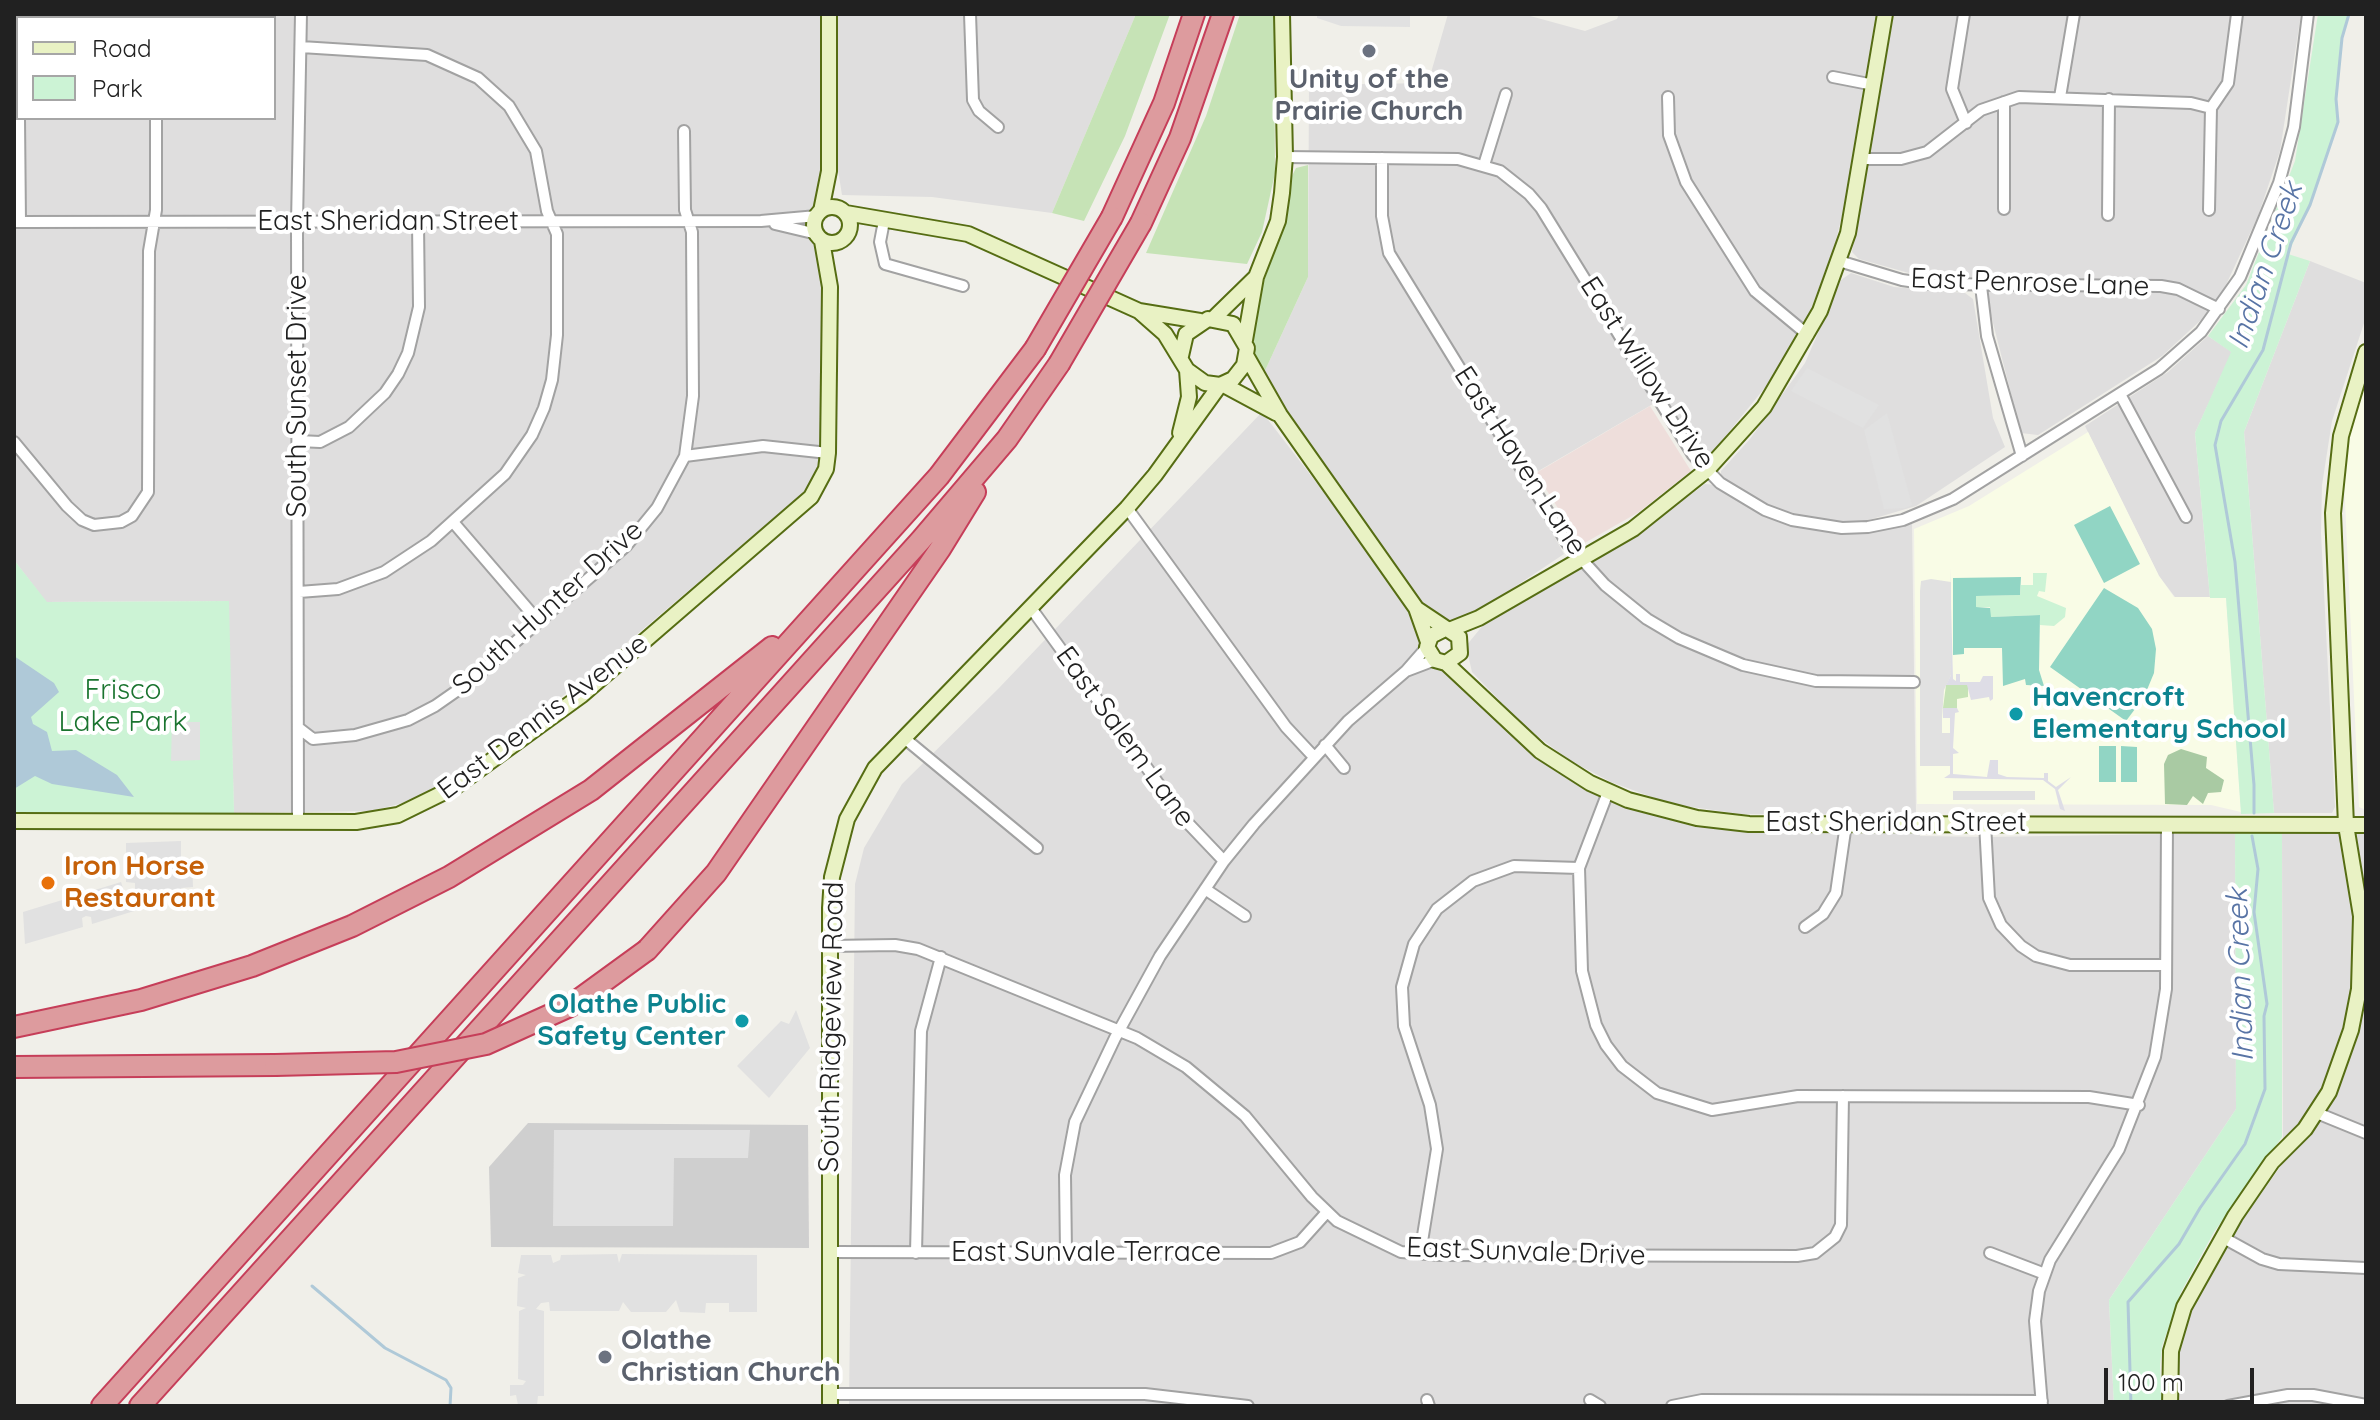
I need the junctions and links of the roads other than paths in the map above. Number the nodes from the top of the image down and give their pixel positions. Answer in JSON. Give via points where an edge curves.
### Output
{"nodes":[{"id":1,"x":301,"y":14,"type":"edge"},
{"id":2,"x":829,"y":14,"type":"edge"},
{"id":3,"x":970,"y":14,"type":"edge"},
{"id":4,"x":1194,"y":14,"type":"edge"},
{"id":5,"x":1223,"y":14,"type":"edge"},
{"id":6,"x":1282,"y":14,"type":"edge"},
{"id":7,"x":1885,"y":14,"type":"edge"},
{"id":8,"x":1964,"y":14,"type":"edge"},
{"id":9,"x":2074,"y":14,"type":"edge"},
{"id":10,"x":2237,"y":14,"type":"edge"},
{"id":11,"x":2308,"y":14,"type":"edge"},
{"id":12,"x":301,"y":47,"type":"junction"},
{"id":13,"x":1833,"y":77,"type":"dead end"},
{"id":14,"x":1874,"y":85,"type":"junction"},
{"id":15,"x":1506,"y":94,"type":"dead end"},
{"id":16,"x":1668,"y":97,"type":"dead end"},
{"id":17,"x":2060,"y":97,"type":"junction"},
{"id":18,"x":2109,"y":99,"type":"junction"},
{"id":19,"x":2004,"y":102,"type":"junction"},
{"id":20,"x":2211,"y":108,"type":"junction"},
{"id":21,"x":19,"y":120,"type":"edge"},
{"id":22,"x":156,"y":120,"type":"edge"},
{"id":23,"x":1966,"y":123,"type":"junction"},
{"id":24,"x":998,"y":127,"type":"dead end"},
{"id":25,"x":684,"y":131,"type":"dead end"},
{"id":26,"x":1285,"y":157,"type":"junction"},
{"id":27,"x":1382,"y":158,"type":"junction"},
{"id":28,"x":1862,"y":159,"type":"junction"},
{"id":29,"x":1484,"y":165,"type":"junction"},
{"id":30,"x":829,"y":171,"type":"junction"},
{"id":31,"x":2004,"y":209,"type":"dead end"},
{"id":32,"x":2209,"y":210,"type":"dead end"},
{"id":33,"x":843,"y":211,"type":"junction"},
{"id":34,"x":819,"y":213,"type":"junction"},
{"id":35,"x":2108,"y":215,"type":"dead end"},
{"id":36,"x":761,"y":221,"type":"junction"},
{"id":37,"x":884,"y":221,"type":"junction"},
{"id":38,"x":17,"y":222,"type":"edge"},
{"id":39,"x":552,"y":222,"type":"junction"},
{"id":40,"x":689,"y":222,"type":"junction"},
{"id":41,"x":153,"y":223,"type":"junction"},
{"id":42,"x":297,"y":223,"type":"junction"},
{"id":43,"x":418,"y":223,"type":"junction"},
{"id":44,"x":846,"y":237,"type":"junction"},
{"id":45,"x":820,"y":238,"type":"junction"},
{"id":46,"x":1839,"y":261,"type":"junction"},
{"id":47,"x":1256,"y":277,"type":"junction"},
{"id":48,"x":963,"y":286,"type":"dead end"},
{"id":49,"x":1981,"y":286,"type":"junction"},
{"id":50,"x":830,"y":287,"type":"junction"},
{"id":51,"x":2219,"y":309,"type":"junction"},
{"id":52,"x":1139,"y":311,"type":"junction"},
{"id":53,"x":1207,"y":320,"type":"junction"},
{"id":54,"x":1808,"y":335,"type":"junction"},
{"id":55,"x":1245,"y":340,"type":"junction"},
{"id":56,"x":2366,"y":352,"type":"edge"},
{"id":57,"x":1247,"y":357,"type":"junction"},
{"id":58,"x":1184,"y":363,"type":"junction"},
{"id":59,"x":1221,"y":384,"type":"junction"},
{"id":60,"x":2120,"y":394,"type":"junction"},
{"id":61,"x":1280,"y":415,"type":"junction"},
{"id":62,"x":1007,"y":439,"type":"junction"},
{"id":63,"x":299,"y":441,"type":"junction"},
{"id":64,"x":1178,"y":441,"type":"junction"},
{"id":65,"x":14,"y":442,"type":"edge"},
{"id":66,"x":828,"y":453,"type":"junction"},
{"id":67,"x":685,"y":456,"type":"junction"},
{"id":68,"x":2022,"y":456,"type":"junction"},
{"id":69,"x":1707,"y":470,"type":"junction"},
{"id":70,"x":1127,"y":508,"type":"junction"},
{"id":71,"x":2186,"y":517,"type":"dead end"},
{"id":72,"x":453,"y":522,"type":"junction"},
{"id":73,"x":1582,"y":559,"type":"junction"},
{"id":74,"x":299,"y":592,"type":"junction"},
{"id":75,"x":822,"y":606,"type":"junction"},
{"id":76,"x":1031,"y":608,"type":"junction"},
{"id":77,"x":1416,"y":608,"type":"junction"},
{"id":78,"x":1479,"y":618,"type":"junction"},
{"id":79,"x":539,"y":622,"type":"junction"},
{"id":80,"x":1446,"y":630,"type":"junction"},
{"id":81,"x":1461,"y":648,"type":"junction"},
{"id":82,"x":1434,"y":653,"type":"junction"},
{"id":83,"x":1914,"y":682,"type":"dead end"},
{"id":84,"x":1470,"y":683,"type":"junction"},
{"id":85,"x":300,"y":729,"type":"junction"},
{"id":86,"x":903,"y":737,"type":"junction"},
{"id":87,"x":1325,"y":745,"type":"junction"},
{"id":88,"x":1314,"y":757,"type":"junction"},
{"id":89,"x":1344,"y":768,"type":"dead end"},
{"id":90,"x":1608,"y":792,"type":"junction"},
{"id":91,"x":14,"y":821,"type":"edge"},
{"id":92,"x":298,"y":822,"type":"junction"},
{"id":93,"x":1985,"y":823,"type":"junction"},
{"id":94,"x":2167,"y":823,"type":"junction"},
{"id":95,"x":1846,"y":824,"type":"junction"},
{"id":96,"x":2346,"y":825,"type":"junction"},
{"id":97,"x":2366,"y":825,"type":"edge"},
{"id":98,"x":1037,"y":848,"type":"dead end"},
{"id":99,"x":1224,"y":861,"type":"junction"},
{"id":100,"x":1579,"y":868,"type":"junction"},
{"id":101,"x":1205,"y":889,"type":"junction"},
{"id":102,"x":1245,"y":916,"type":"dead end"},
{"id":103,"x":2364,"y":917,"type":"edge"},
{"id":104,"x":1805,"y":927,"type":"dead end"},
{"id":105,"x":830,"y":946,"type":"junction"},
{"id":106,"x":941,"y":957,"type":"junction"},
{"id":107,"x":2166,"y":965,"type":"junction"},
{"id":108,"x":14,"y":1027,"type":"edge"},
{"id":109,"x":1119,"y":1030,"type":"junction"},
{"id":110,"x":14,"y":1067,"type":"edge"},
{"id":111,"x":1843,"y":1096,"type":"junction"},
{"id":112,"x":2139,"y":1105,"type":"junction"},
{"id":113,"x":2317,"y":1113,"type":"junction"},
{"id":114,"x":2366,"y":1133,"type":"edge"},
{"id":115,"x":1327,"y":1212,"type":"junction"},
{"id":116,"x":2222,"y":1237,"type":"junction"},
{"id":117,"x":830,"y":1252,"type":"junction"},
{"id":118,"x":916,"y":1253,"type":"junction"},
{"id":119,"x":1066,"y":1253,"type":"junction"},
{"id":120,"x":1990,"y":1253,"type":"dead end"},
{"id":121,"x":1420,"y":1254,"type":"junction"},
{"id":122,"x":2366,"y":1268,"type":"edge"},
{"id":123,"x":2045,"y":1274,"type":"junction"},
{"id":124,"x":830,"y":1400,"type":"edge"},
{"id":125,"x":1850,"y":1403,"type":"edge"},
{"id":126,"x":2042,"y":1403,"type":"edge"},
{"id":127,"x":1235,"y":1405,"type":"edge"},
{"id":128,"x":2366,"y":1405,"type":"edge"},
{"id":129,"x":102,"y":1406,"type":"edge"},
{"id":130,"x":140,"y":1406,"type":"edge"},
{"id":131,"x":1248,"y":1406,"type":"edge"},
{"id":132,"x":1672,"y":1406,"type":"edge"},
{"id":133,"x":2170,"y":1406,"type":"edge"},
{"id":134,"x":2228,"y":1406,"type":"edge"}],
"edges":[{"from":1,"to":12,"type":"street","name":"South Sunset Drive"},
{"from":2,"to":30,"type":"street"},
{"from":3,"to":24,"type":"street","via":[[973,100]]},
{"from":4,"to":75,"type":"highway","bridge":true,"via":[[1158,116],[1112,217],[1035,349],[939,476]]},
{"from":5,"to":62,"type":"highway","bridge":true,"via":[[1180,138],[1141,223],[1059,364]]},
{"from":6,"to":26,"type":"street"},
{"from":7,"to":14,"type":"street"},
{"from":8,"to":23,"type":"street","via":[[1952,89]]},
{"from":9,"to":17,"type":"street"},
{"from":10,"to":20,"type":"street","via":[[2228,83]]},
{"from":11,"to":51,"type":"street","name":"East Willow Drive","via":[[2288,156],[2254,247]]},
{"from":12,"to":39,"type":"street","via":[[408,51],[439,58],[478,78],[525,128],[543,172]]},
{"from":12,"to":42,"type":"street","name":"South Sunset Drive"},
{"from":13,"to":14,"type":"street"},
{"from":14,"to":28,"type":"street"},
{"from":15,"to":29,"type":"street"},
{"from":16,"to":54,"type":"street","via":[[1669,135],[1686,182],[1755,291]]},
{"from":17,"to":18,"type":"street"},
{"from":17,"to":19,"type":"street"},
{"from":18,"to":20,"type":"street"},
{"from":18,"to":35,"type":"street"},
{"from":19,"to":23,"type":"street","via":[[1981,110]]},
{"from":19,"to":31,"type":"street"},
{"from":20,"to":32,"type":"street"},
{"from":21,"to":38,"type":"street"},
{"from":22,"to":41,"type":"street"},
{"from":23,"to":28,"type":"street","via":[[1918,155]]},
{"from":25,"to":40,"type":"street","name":"South Hunter Drive"},
{"from":26,"to":27,"type":"street","name":"East Willow Drive"},
{"from":26,"to":47,"type":"street","via":[[1278,221]]},
{"from":27,"to":29,"type":"street","name":"East Willow Drive","via":[[1458,159]]},
{"from":27,"to":73,"type":"street","name":"East Haven Lane","via":[[1382,216],[1389,253],[1567,543]]},
{"from":28,"to":46,"type":"street"},
{"from":29,"to":69,"type":"street","name":"East Willow Drive","via":[[1515,181],[1541,208]]},
{"from":30,"to":33,"type":"street"},
{"from":30,"to":34,"type":"street"},
{"from":33,"to":34,"type":"street","via":[[830,207]]},
{"from":33,"to":37,"type":"street"},
{"from":33,"to":44,"type":"street","via":[[851,223]]},
{"from":34,"to":36,"type":"street","name":"East Sheridan Street"},
{"from":34,"to":45,"type":"street"},
{"from":36,"to":40,"type":"street","name":"East Sheridan Street"},
{"from":36,"to":45,"type":"street","name":"East Sheridan Street"},
{"from":37,"to":44,"type":"street"},
{"from":37,"to":48,"type":"street","via":[[880,242],[885,264]]},
{"from":37,"to":52,"type":"street","via":[[968,234]]},
{"from":38,"to":41,"type":"street","name":"East Sheridan Street"},
{"from":39,"to":40,"type":"street","name":"East Sheridan Street"},
{"from":39,"to":43,"type":"street","name":"East Sheridan Street"},
{"from":39,"to":72,"type":"street","via":[[557,234],[557,343],[544,408],[505,474]]},
{"from":40,"to":67,"type":"street","name":"South Hunter Drive","via":[[694,374]]},
{"from":41,"to":42,"type":"street","name":"East Sheridan Street"},
{"from":41,"to":65,"type":"street","via":[[150,477],[142,506],[121,522],[94,525],[82,520]]},
{"from":42,"to":43,"type":"street","name":"East Sheridan Street"},
{"from":42,"to":63,"type":"street","name":"South Sunset Drive"},
{"from":43,"to":63,"type":"street","via":[[419,307],[398,374],[349,427],[320,442]]},
{"from":44,"to":45,"type":"street","via":[[833,243]]},
{"from":44,"to":50,"type":"street","name":"East Dennis Avenue"},
{"from":45,"to":50,"type":"street","name":"East Dennis Avenue"},
{"from":46,"to":49,"type":"street","name":"East Penrose Lane","via":[[1902,280]]},
{"from":46,"to":54,"type":"street"},
{"from":47,"to":53,"type":"street"},
{"from":47,"to":55,"type":"street"},
{"from":49,"to":51,"type":"street","name":"East Penrose Lane","via":[[2161,286]]},
{"from":49,"to":68,"type":"street","via":[[1987,336]]},
{"from":50,"to":66,"type":"street","name":"East Dennis Avenue"},
{"from":51,"to":60,"type":"street","name":"East Willow Drive","via":[[2184,348]]},
{"from":52,"to":53,"type":"street"},
{"from":52,"to":58,"type":"street","via":[[1165,334]]},
{"from":53,"to":55,"type":"street","via":[[1233,324]]},
{"from":53,"to":58,"type":"street","via":[[1186,334]]},
{"from":54,"to":69,"type":"street","via":[[1764,407]]},
{"from":55,"to":57,"type":"street"},
{"from":56,"to":96,"type":"street","via":[[2343,429],[2333,513]]},
{"from":57,"to":59,"type":"street","via":[[1240,373]]},
{"from":57,"to":61,"type":"street"},
{"from":58,"to":59,"type":"street","via":[[1205,383]]},
{"from":58,"to":64,"type":"street","name":"South Ridgeview Road","via":[[1189,397]]},
{"from":59,"to":61,"type":"street"},
{"from":59,"to":64,"type":"street","name":"South Ridgeview Road"},
{"from":60,"to":68,"type":"street","name":"East Willow Drive"},
{"from":60,"to":71,"type":"street"},
{"from":61,"to":77,"type":"street"},
{"from":62,"to":110,"type":"highway","bridge":true,"via":[[940,549],[716,873],[647,950],[570,1006],[486,1044],[396,1062]]},
{"from":62,"to":130,"type":"highway"},
{"from":63,"to":74,"type":"street","name":"South Sunset Drive"},
{"from":64,"to":70,"type":"street","name":"South Ridgeview Road"},
{"from":66,"to":67,"type":"street","via":[[763,446]]},
{"from":66,"to":92,"type":"street","name":"East Dennis Avenue","via":[[819,486],[800,509],[582,695],[455,787],[389,817]]},
{"from":67,"to":79,"type":"street","name":"South Hunter Drive","via":[[641,530]]},
{"from":68,"to":69,"type":"street","name":"East Willow Drive","via":[[1929,511],[1895,522],[1842,528],[1765,510],[1733,493]]},
{"from":69,"to":73,"type":"street","via":[[1633,529]]},
{"from":70,"to":76,"type":"street","name":"South Ridgeview Road"},
{"from":70,"to":88,"type":"street","via":[[1286,727]]},
{"from":72,"to":74,"type":"street","via":[[384,572],[338,589]]},
{"from":72,"to":79,"type":"street"},
{"from":73,"to":78,"type":"street"},
{"from":73,"to":83,"type":"street","name":"East Haven Lane","via":[[1647,619],[1727,660],[1816,681]]},
{"from":74,"to":85,"type":"street","name":"South Sunset Drive"},
{"from":75,"to":108,"type":"highway","via":[[591,790],[449,877],[352,926],[252,966],[119,1006]]},
{"from":75,"to":129,"type":"highway"},
{"from":76,"to":86,"type":"street","name":"South Ridgeview Road"},
{"from":76,"to":99,"type":"street","name":"East Salem Lane","via":[[1184,819]]},
{"from":77,"to":80,"type":"street"},
{"from":77,"to":82,"type":"street"},
{"from":78,"to":80,"type":"street"},
{"from":78,"to":81,"type":"street"},
{"from":79,"to":85,"type":"street","name":"South Hunter Drive","via":[[457,692],[408,720],[330,739],[313,739]]},
{"from":80,"to":81,"type":"street"},
{"from":80,"to":82,"type":"street"},
{"from":81,"to":82,"type":"street"},
{"from":81,"to":84,"type":"street","name":"East Sheridan Street"},
{"from":82,"to":84,"type":"street","name":"East Sheridan Street"},
{"from":82,"to":87,"type":"street","via":[[1406,671]]},
{"from":84,"to":90,"type":"street","name":"East Sheridan Street","via":[[1540,751]]},
{"from":85,"to":92,"type":"street","name":"South Sunset Drive"},
{"from":86,"to":98,"type":"street"},
{"from":86,"to":105,"type":"street","name":"South Ridgeview Road","via":[[875,768],[847,819],[832,877]]},
{"from":87,"to":88,"type":"street"},
{"from":87,"to":89,"type":"street"},
{"from":88,"to":99,"type":"street"},
{"from":90,"to":95,"type":"street","name":"East Sheridan Street","via":[[1715,821]]},
{"from":90,"to":100,"type":"street"},
{"from":91,"to":92,"type":"street","name":"East Dennis Avenue"},
{"from":93,"to":94,"type":"street","name":"East Sheridan Street"},
{"from":93,"to":95,"type":"street","name":"East Sheridan Street"},
{"from":93,"to":107,"type":"street","via":[[1989,898],[2001,925],[2021,946],[2070,965]]},
{"from":94,"to":96,"type":"street","name":"East Sheridan Street"},
{"from":94,"to":107,"type":"street"},
{"from":95,"to":104,"type":"street","via":[[1842,870],[1832,902]]},
{"from":96,"to":97,"type":"street","name":"East Sheridan Street"},
{"from":96,"to":103,"type":"street"},
{"from":99,"to":101,"type":"street"},
{"from":100,"to":111,"type":"street","via":[[1578,942],[1588,1001],[1606,1045],[1638,1081],[1676,1102],[1712,1110],[1798,1096]]},
{"from":100,"to":121,"type":"street","via":[[1514,866],[1473,881],[1437,909],[1414,944],[1402,987],[1404,1026],[1430,1105],[1437,1149]]},
{"from":101,"to":102,"type":"street"},
{"from":101,"to":109,"type":"street"},
{"from":103,"to":113,"type":"street","via":[[2351,1030]]},
{"from":105,"to":106,"type":"street","name":"East Sunvale Drive","via":[[895,945]]},
{"from":105,"to":117,"type":"street","name":"South Ridgeview Road"},
{"from":106,"to":109,"type":"street","name":"East Sunvale Drive"},
{"from":106,"to":118,"type":"street","via":[[921,1031]]},
{"from":107,"to":112,"type":"street","via":[[2162,1024]]},
{"from":109,"to":115,"type":"street","name":"East Sunvale Drive","via":[[1216,1090]]},
{"from":109,"to":119,"type":"street","via":[[1084,1098],[1068,1147]]},
{"from":111,"to":112,"type":"street","via":[[2102,1097]]},
{"from":111,"to":121,"type":"street","name":"East Sunvale Drive","via":[[1841,1225],[1815,1253]]},
{"from":112,"to":123,"type":"street"},
{"from":113,"to":114,"type":"street"},
{"from":113,"to":116,"type":"street","via":[[2272,1162]]},
{"from":115,"to":119,"type":"street","name":"East Sunvale Terrace","via":[[1300,1242],[1271,1253]]},
{"from":115,"to":121,"type":"street","name":"East Sunvale Drive","via":[[1371,1240]]},
{"from":116,"to":122,"type":"street","via":[[2279,1264]]},
{"from":116,"to":133,"type":"street","via":[[2173,1337]]},
{"from":117,"to":118,"type":"street","name":"East Sunvale Terrace"},
{"from":117,"to":124,"type":"street","name":"South Ridgeview Road"},
{"from":118,"to":119,"type":"street","name":"East Sunvale Terrace"},
{"from":120,"to":123,"type":"street"},
{"from":123,"to":126,"type":"street","via":[[2035,1321]]},
{"from":124,"to":127,"type":"street","via":[[1131,1393]]},
{"from":125,"to":126,"type":"street"},
{"from":125,"to":132,"type":"street","via":[[1702,1400]]},
{"from":127,"to":131,"type":"street"},
{"from":128,"to":134,"type":"street","via":[[2288,1395]]}]}
